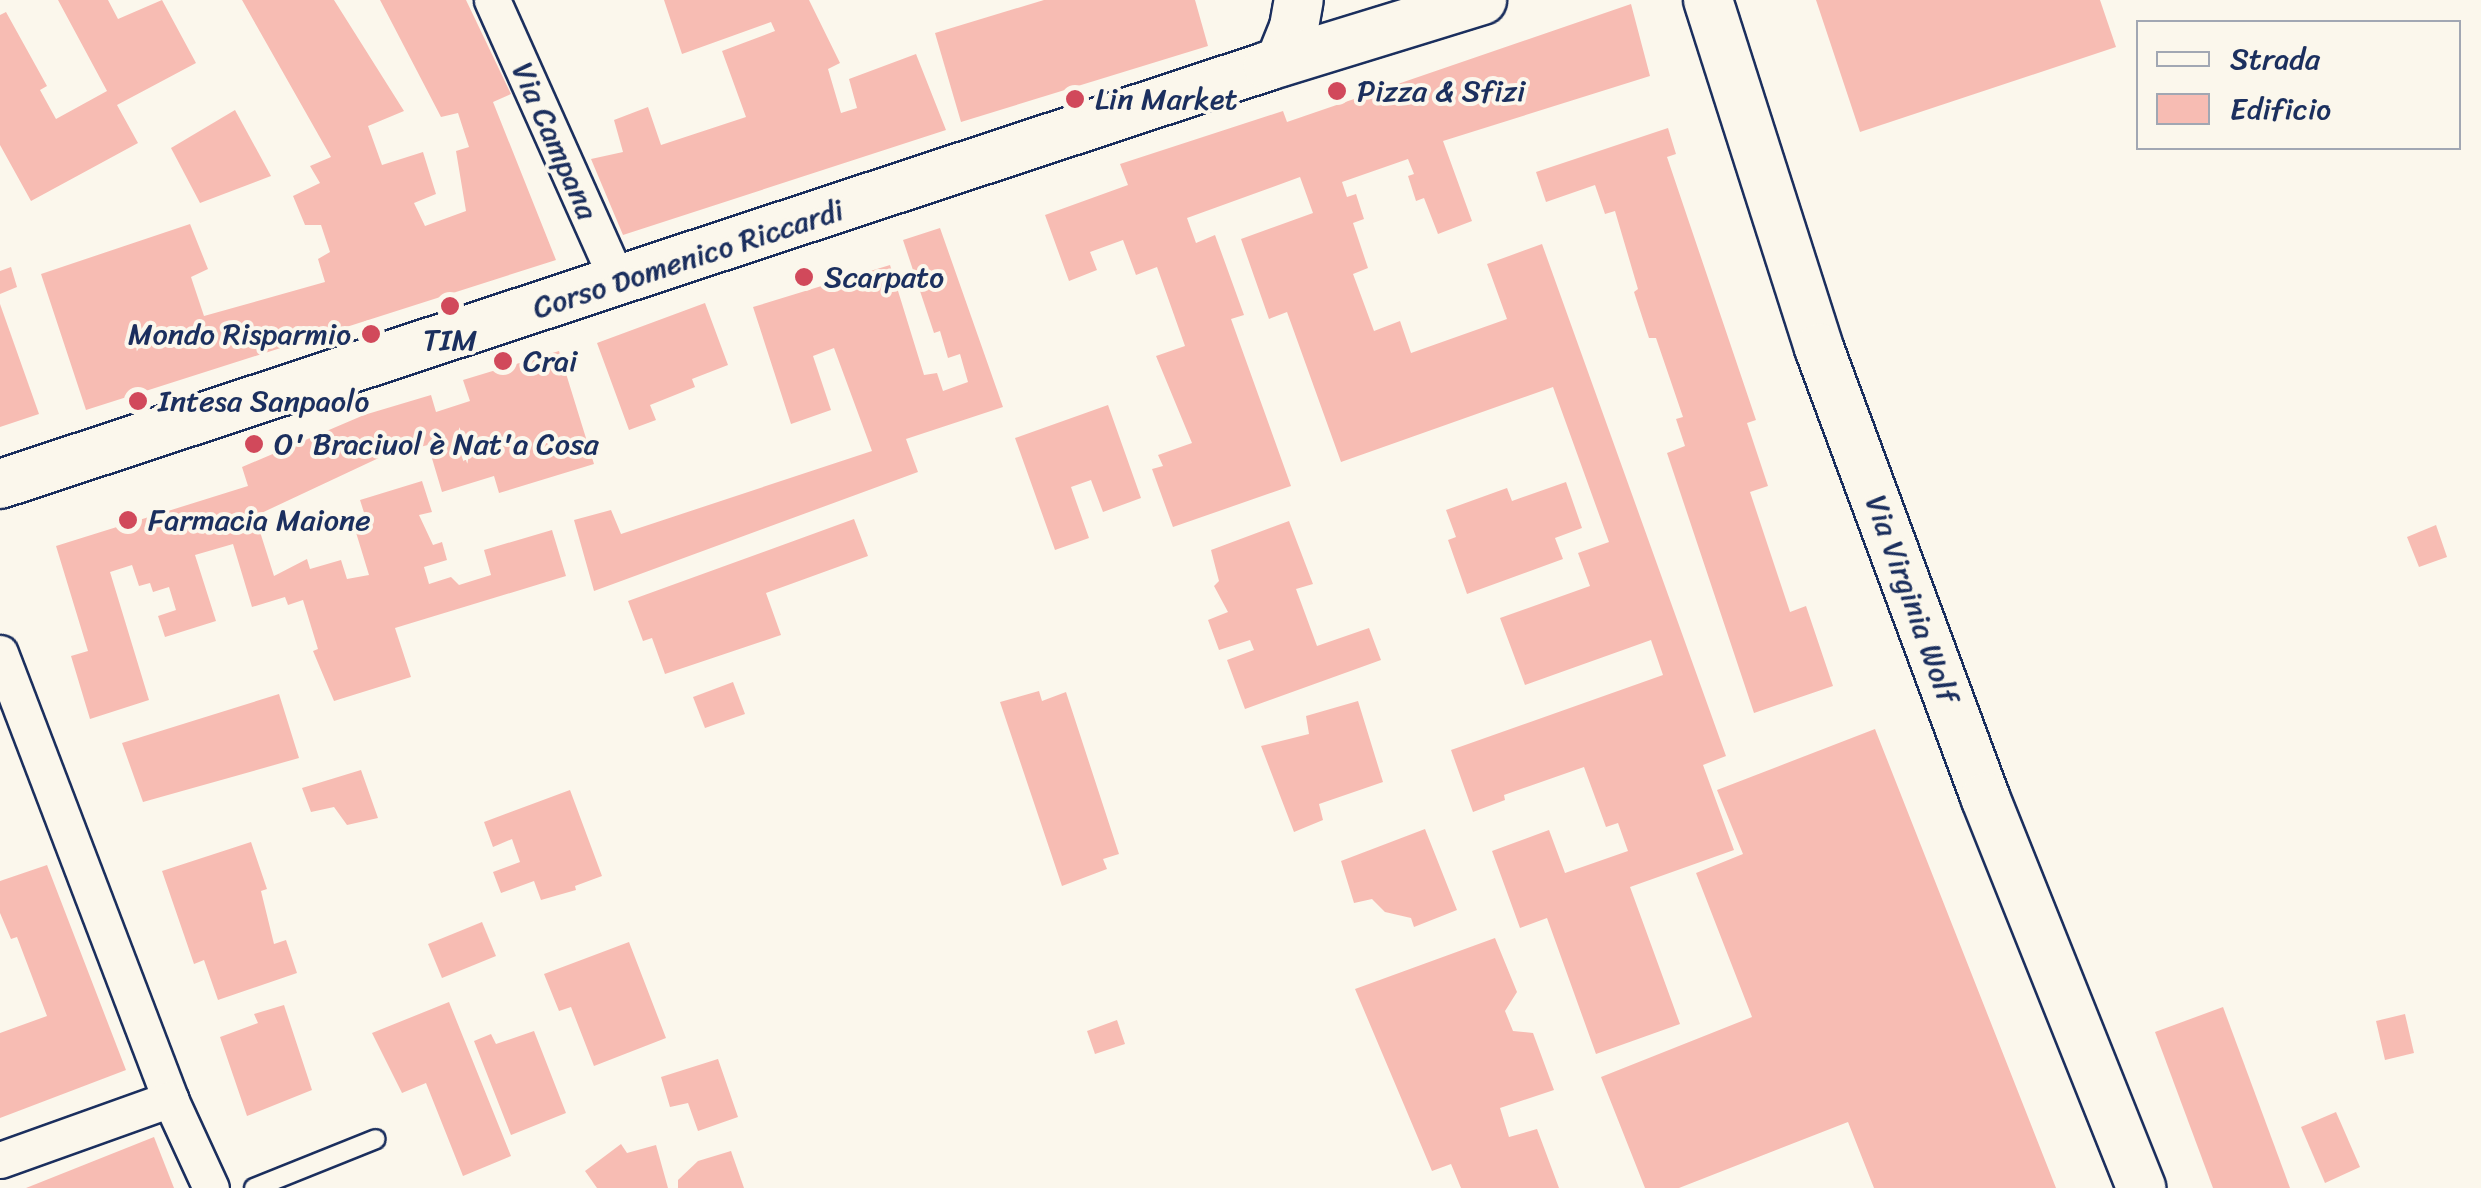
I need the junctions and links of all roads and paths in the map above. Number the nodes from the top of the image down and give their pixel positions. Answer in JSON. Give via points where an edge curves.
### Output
{"nodes":[{"id":1,"x":492,"y":0,"type":"edge"},
{"id":2,"x":1299,"y":0,"type":"edge"},
{"id":3,"x":1344,"y":0,"type":"edge"},
{"id":4,"x":1482,"y":0,"type":"edge"},
{"id":5,"x":1708,"y":0,"type":"edge"},
{"id":6,"x":1381,"y":17,"type":"edge"},
{"id":7,"x":1280,"y":62,"type":"junction"},
{"id":8,"x":618,"y":282,"type":"junction"},
{"id":9,"x":0,"y":484,"type":"edge"},
{"id":10,"x":0,"y":652,"type":"edge"},
{"id":11,"x":170,"y":1099,"type":"junction"},
{"id":12,"x":376,"y":1139,"type":"dead end"},
{"id":13,"x":0,"y":1160,"type":"edge"},
{"id":14,"x":211,"y":1188,"type":"edge"},
{"id":15,"x":254,"y":1188,"type":"edge"},
{"id":16,"x":2141,"y":1188,"type":"edge"}],
"edges":[{"from":1,"to":8,"type":"street","name":"Via Campana"},
{"from":2,"to":7,"type":"main road"},
{"from":3,"to":6,"type":"main road"},
{"from":4,"to":6,"type":"main road","name":"Corso Domenico Riccardi"},
{"from":5,"to":16,"type":"main road","name":"Via Virginia Wolf","via":[[1819,348],[1986,798]]},
{"from":6,"to":7,"type":"main road","name":"Corso Domenico Riccardi"},
{"from":7,"to":8,"type":"main road","name":"Corso Domenico Riccardi"},
{"from":8,"to":9,"type":"main road","name":"Corso Domenico Riccardi"},
{"from":10,"to":11,"type":"street"},
{"from":11,"to":13,"type":"street"},
{"from":11,"to":14,"type":"street"},
{"from":12,"to":15,"type":"lane"}]}
